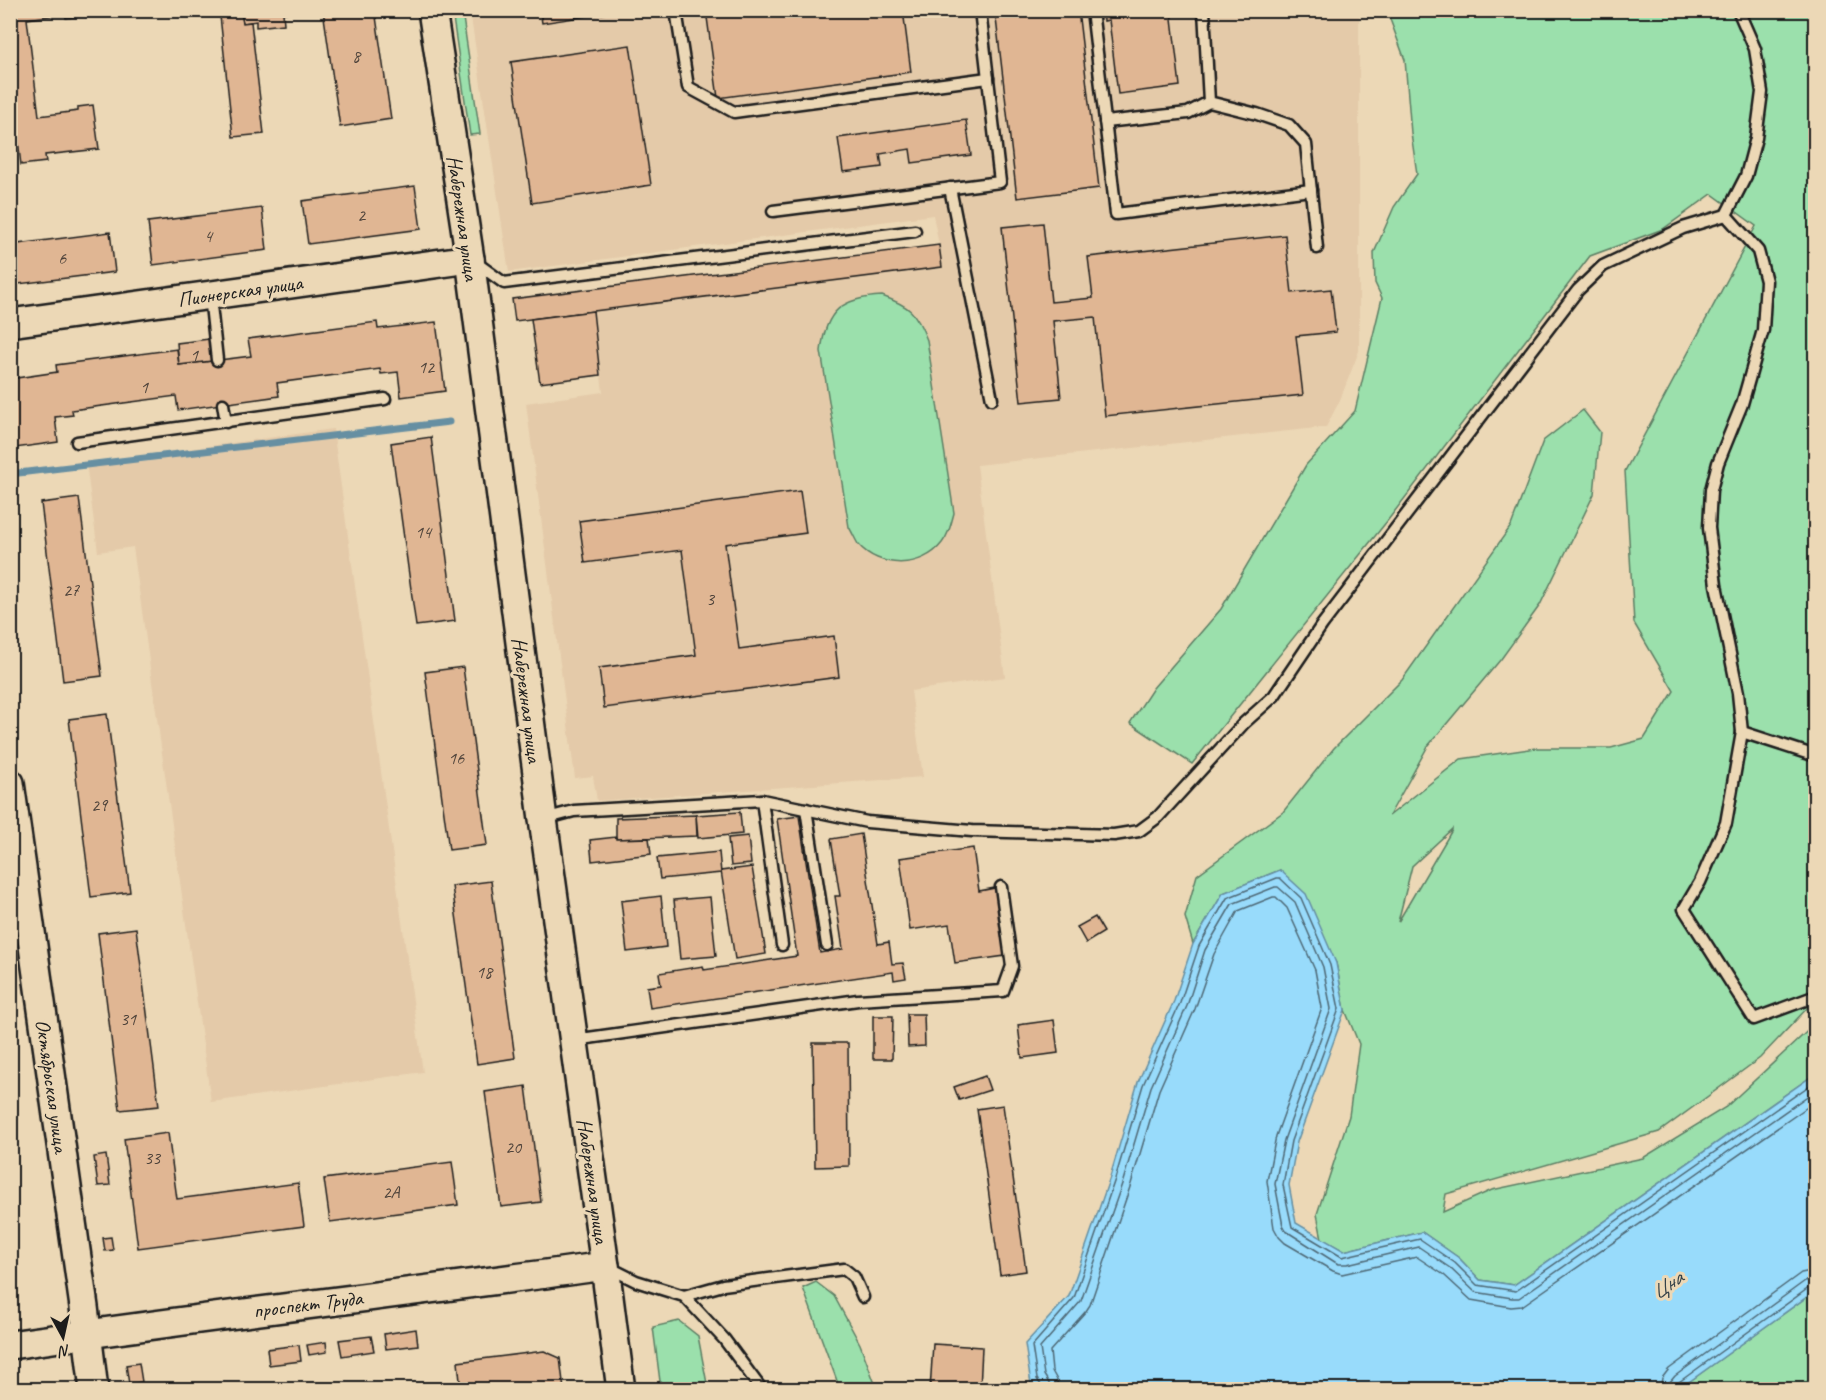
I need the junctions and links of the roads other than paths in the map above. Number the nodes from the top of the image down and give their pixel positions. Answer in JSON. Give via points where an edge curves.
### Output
{"nodes":[{"id":1,"x":432,"y":10,"type":"edge"},
{"id":2,"x":676,"y":10,"type":"edge"},
{"id":3,"x":980,"y":10,"type":"edge"},
{"id":4,"x":1092,"y":10,"type":"edge"},
{"id":5,"x":1204,"y":10,"type":"edge"},
{"id":6,"x":1738,"y":10,"type":"edge"},
{"id":7,"x":988,"y":78,"type":"junction"},
{"id":8,"x":1209,"y":102,"type":"junction"},
{"id":9,"x":1105,"y":122,"type":"junction"},
{"id":10,"x":950,"y":188,"type":"junction"},
{"id":11,"x":1311,"y":190,"type":"junction"},
{"id":12,"x":773,"y":211,"type":"dead end"},
{"id":13,"x":1726,"y":215,"type":"junction"},
{"id":14,"x":915,"y":231,"type":"dead end"},
{"id":15,"x":1317,"y":248,"type":"dead end"},
{"id":16,"x":470,"y":259,"type":"junction"},
{"id":17,"x":210,"y":295,"type":"junction"},
{"id":18,"x":10,"y":323,"type":"edge"},
{"id":19,"x":217,"y":360,"type":"dead end"},
{"id":20,"x":385,"y":399,"type":"dead end"},
{"id":21,"x":992,"y":399,"type":"dead end"},
{"id":22,"x":223,"y":404,"type":"dead end"},
{"id":23,"x":225,"y":422,"type":"junction"},
{"id":24,"x":76,"y":442,"type":"dead end"},
{"id":25,"x":1742,"y":732,"type":"junction"},
{"id":26,"x":1815,"y":756,"type":"edge"},
{"id":27,"x":10,"y":783,"type":"edge"},
{"id":28,"x":762,"y":800,"type":"junction"},
{"id":29,"x":806,"y":809,"type":"junction"},
{"id":30,"x":543,"y":819,"type":"junction"},
{"id":31,"x":1001,"y":887,"type":"dead end"},
{"id":32,"x":782,"y":945,"type":"dead end"},
{"id":33,"x":827,"y":945,"type":"dead end"},
{"id":34,"x":1815,"y":996,"type":"edge"},
{"id":35,"x":574,"y":1040,"type":"junction"},
{"id":36,"x":605,"y":1266,"type":"junction"},
{"id":37,"x":684,"y":1296,"type":"junction"},
{"id":38,"x":863,"y":1297,"type":"dead end"},
{"id":39,"x":87,"y":1334,"type":"junction"},
{"id":40,"x":10,"y":1345,"type":"edge"},
{"id":41,"x":94,"y":1389,"type":"edge"},
{"id":42,"x":621,"y":1389,"type":"edge"},
{"id":43,"x":762,"y":1389,"type":"edge"}],
"edges":[{"from":1,"to":16,"type":"street","name":"Набережная улица"},
{"from":2,"to":7,"type":"lane","via":[[688,87],[734,112]]},
{"from":3,"to":7,"type":"lane"},
{"from":4,"to":9,"type":"lane"},
{"from":5,"to":8,"type":"lane"},
{"from":6,"to":13,"type":"lane","via":[[1755,49],[1762,92],[1746,176]]},
{"from":7,"to":10,"type":"lane","via":[[1000,182]]},
{"from":8,"to":9,"type":"lane","via":[[1188,113]]},
{"from":8,"to":11,"type":"lane","via":[[1289,125],[1306,144]]},
{"from":9,"to":11,"type":"lane","via":[[1116,214]]},
{"from":10,"to":12,"type":"lane"},
{"from":10,"to":21,"type":"lane"},
{"from":11,"to":15,"type":"lane"},
{"from":13,"to":25,"type":"lane","via":[[1758,252],[1766,281],[1763,330],[1711,490],[1709,528],[1716,585]]},
{"from":13,"to":29,"type":"lane","via":[[1683,228],[1603,266],[1578,290],[1322,625],[1274,696],[1244,723],[1158,818],[1139,831],[1114,835],[972,831],[867,822]]},
{"from":14,"to":16,"type":"lane","via":[[504,283]]},
{"from":16,"to":17,"type":"street","name":"Пионерская улица"},
{"from":16,"to":30,"type":"street","name":"Набережная улица"},
{"from":17,"to":18,"type":"street","name":"Пионерская улица"},
{"from":17,"to":19,"type":"lane"},
{"from":20,"to":23,"type":"lane"},
{"from":22,"to":23,"type":"lane"},
{"from":23,"to":24,"type":"lane"},
{"from":25,"to":26,"type":"lane"},
{"from":25,"to":34,"type":"lane","via":[[1725,823],[1684,909],[1754,1019]]},
{"from":27,"to":39,"type":"street","name":"Октябрьская улица"},
{"from":28,"to":29,"type":"lane"},
{"from":28,"to":30,"type":"lane","via":[[574,811]]},
{"from":28,"to":32,"type":"lane"},
{"from":29,"to":33,"type":"lane"},
{"from":30,"to":35,"type":"street","name":"Набережная улица"},
{"from":31,"to":35,"type":"lane","via":[[1012,966],[1003,991],[858,1000]]},
{"from":35,"to":36,"type":"street","name":"Набережная улица"},
{"from":36,"to":37,"type":"lane","via":[[636,1281]]},
{"from":36,"to":39,"type":"street","name":"проспект Труда"},
{"from":36,"to":42,"type":"street","name":"Набережная улица"},
{"from":37,"to":38,"type":"lane","via":[[723,1285],[844,1269],[854,1277]]},
{"from":37,"to":43,"type":"lane","via":[[724,1339]]},
{"from":39,"to":40,"type":"street","name":"проспект Труда"},
{"from":39,"to":41,"type":"street","name":"Октябрьская улица"}]}
